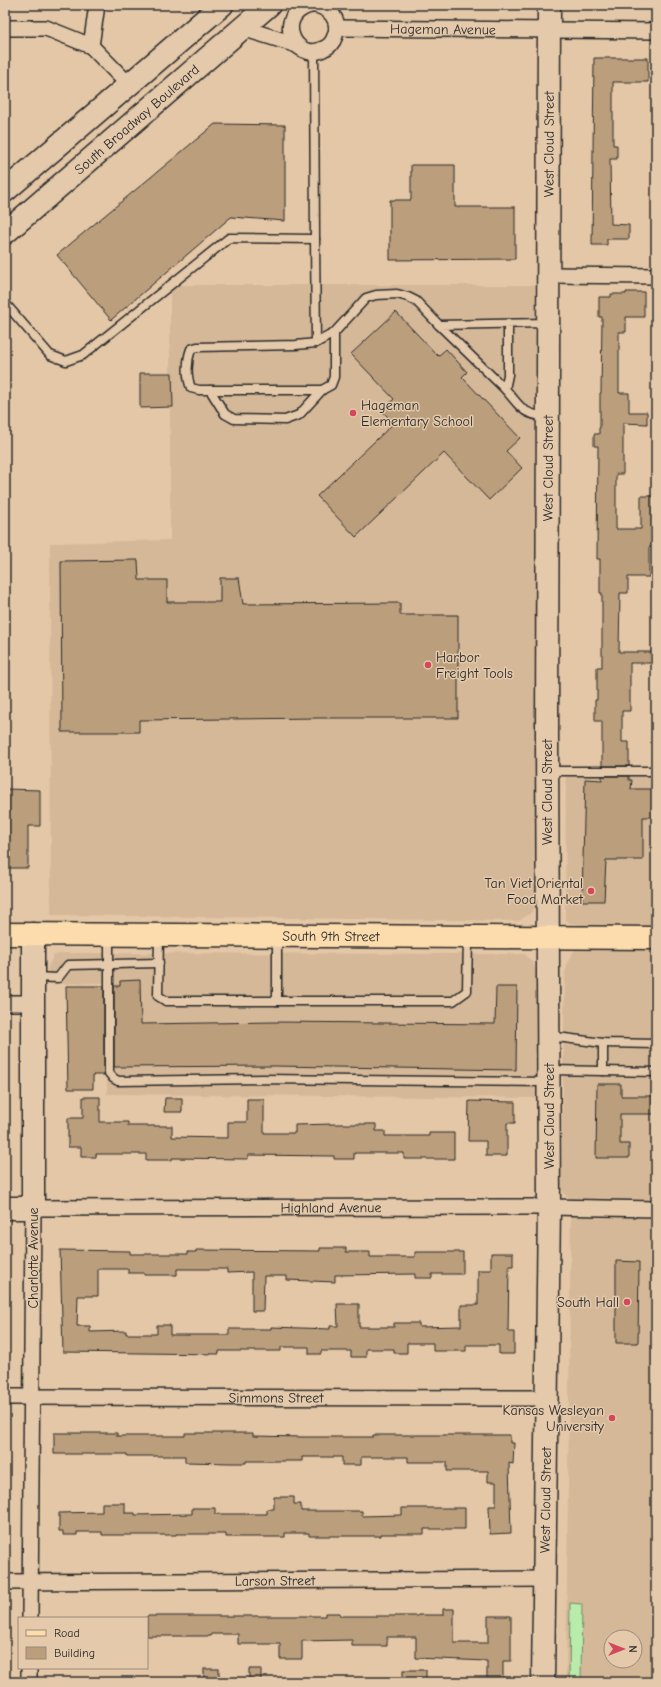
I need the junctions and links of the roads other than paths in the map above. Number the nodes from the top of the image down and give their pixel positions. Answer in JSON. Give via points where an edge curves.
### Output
{"nodes":[{"id":1,"x":97,"y":5,"type":"edge"},
{"id":2,"x":222,"y":5,"type":"edge"},
{"id":3,"x":269,"y":5,"type":"edge"},
{"id":4,"x":311,"y":5,"type":"edge"},
{"id":5,"x":315,"y":5,"type":"edge"},
{"id":6,"x":549,"y":5,"type":"edge"},
{"id":7,"x":5,"y":28,"type":"edge"},
{"id":8,"x":242,"y":28,"type":"junction"},
{"id":9,"x":337,"y":28,"type":"junction"},
{"id":10,"x":549,"y":29,"type":"junction"},
{"id":11,"x":656,"y":31,"type":"edge"},
{"id":12,"x":297,"y":45,"type":"junction"},
{"id":13,"x":91,"y":46,"type":"junction"},
{"id":14,"x":314,"y":52,"type":"junction"},
{"id":15,"x":129,"y":85,"type":"junction"},
{"id":16,"x":5,"y":191,"type":"edge"},
{"id":17,"x":5,"y":234,"type":"edge"},
{"id":18,"x":315,"y":239,"type":"junction"},
{"id":19,"x":549,"y":275,"type":"junction"},
{"id":20,"x":656,"y":276,"type":"edge"},
{"id":21,"x":5,"y":303,"type":"edge"},
{"id":22,"x":549,"y":323,"type":"junction"},
{"id":23,"x":508,"y":324,"type":"junction"},
{"id":24,"x":439,"y":326,"type":"junction"},
{"id":25,"x":334,"y":333,"type":"junction"},
{"id":26,"x":316,"y":343,"type":"junction"},
{"id":27,"x":505,"y":389,"type":"junction"},
{"id":28,"x":210,"y":390,"type":"junction"},
{"id":29,"x":322,"y":390,"type":"junction"},
{"id":30,"x":548,"y":417,"type":"junction"},
{"id":31,"x":547,"y":771,"type":"junction"},
{"id":32,"x":656,"y":771,"type":"edge"},
{"id":33,"x":5,"y":934,"type":"edge"},
{"id":34,"x":33,"y":934,"type":"junction"},
{"id":35,"x":109,"y":934,"type":"junction"},
{"id":36,"x":159,"y":935,"type":"junction"},
{"id":37,"x":277,"y":935,"type":"junction"},
{"id":38,"x":468,"y":936,"type":"junction"},
{"id":39,"x":548,"y":937,"type":"junction"},
{"id":40,"x":656,"y":938,"type":"edge"},
{"id":41,"x":159,"y":963,"type":"junction"},
{"id":42,"x":109,"y":964,"type":"junction"},
{"id":43,"x":33,"y":977,"type":"junction"},
{"id":44,"x":276,"y":1001,"type":"junction"},
{"id":45,"x":5,"y":1003,"type":"edge"},
{"id":46,"x":33,"y":1003,"type":"junction"},
{"id":47,"x":548,"y":1036,"type":"junction"},
{"id":48,"x":603,"y":1043,"type":"junction"},
{"id":49,"x":656,"y":1044,"type":"edge"},
{"id":50,"x":603,"y":1071,"type":"junction"},
{"id":51,"x":656,"y":1072,"type":"edge"},
{"id":52,"x":549,"y":1076,"type":"junction"},
{"id":53,"x":549,"y":1207,"type":"junction"},
{"id":54,"x":5,"y":1208,"type":"edge"},
{"id":55,"x":33,"y":1208,"type":"junction"},
{"id":56,"x":656,"y":1209,"type":"edge"},
{"id":57,"x":5,"y":1396,"type":"edge"},
{"id":58,"x":32,"y":1397,"type":"junction"},
{"id":59,"x":547,"y":1398,"type":"junction"},
{"id":60,"x":545,"y":1579,"type":"junction"},
{"id":61,"x":5,"y":1582,"type":"edge"},
{"id":62,"x":31,"y":1582,"type":"junction"},
{"id":63,"x":30,"y":1617,"type":"edge"},
{"id":64,"x":29,"y":1669,"type":"edge"},
{"id":65,"x":29,"y":1682,"type":"edge"},
{"id":66,"x":543,"y":1682,"type":"edge"}],
"edges":[{"from":1,"to":13,"type":"street"},
{"from":2,"to":15,"type":"main road"},
{"from":3,"to":8,"type":"main road","name":"South Broadway Boulevard"},
{"from":4,"to":12,"type":"street","via":[[298,10],[290,24],[290,31]]},
{"from":5,"to":9,"type":"street","via":[[332,14]]},
{"from":6,"to":10,"type":"main road","name":"West Cloud Street"},
{"from":7,"to":13,"type":"street","via":[[46,28]]},
{"from":8,"to":12,"type":"street"},
{"from":8,"to":17,"type":"main road","name":"South Broadway Boulevard"},
{"from":9,"to":10,"type":"street","name":"Hageman Avenue"},
{"from":9,"to":14,"type":"street","via":[[332,42]]},
{"from":10,"to":11,"type":"street","name":"Hageman Avenue"},
{"from":10,"to":19,"type":"main road","name":"West Cloud Street"},
{"from":12,"to":14,"type":"street"},
{"from":13,"to":15,"type":"street"},
{"from":14,"to":18,"type":"lane"},
{"from":15,"to":16,"type":"main road"},
{"from":18,"to":21,"type":"lane","via":[[229,238],[83,356],[66,361],[50,355]]},
{"from":18,"to":26,"type":"lane"},
{"from":19,"to":20,"type":"street"},
{"from":19,"to":22,"type":"main road","name":"West Cloud Street"},
{"from":22,"to":23,"type":"lane"},
{"from":22,"to":30,"type":"main road","name":"West Cloud Street"},
{"from":23,"to":24,"type":"lane"},
{"from":23,"to":27,"type":"lane","via":[[508,375]]},
{"from":24,"to":25,"type":"lane","via":[[412,299],[396,294],[376,295],[366,298]]},
{"from":24,"to":27,"type":"lane"},
{"from":25,"to":26,"type":"lane"},
{"from":25,"to":29,"type":"lane","via":[[334,377],[331,385]]},
{"from":26,"to":28,"type":"lane","via":[[296,346],[191,349],[188,381],[191,388]]},
{"from":27,"to":30,"type":"lane","via":[[524,411]]},
{"from":28,"to":29,"type":"lane"},
{"from":28,"to":29,"type":"lane","via":[[225,414],[234,419],[285,420],[299,415]]},
{"from":30,"to":31,"type":"main road","name":"West Cloud Street"},
{"from":31,"to":32,"type":"lane"},
{"from":31,"to":39,"type":"main road","name":"West Cloud Street"},
{"from":33,"to":34,"type":"main road","name":"South 9th Street"},
{"from":34,"to":35,"type":"main road","name":"South 9th Street"},
{"from":34,"to":43,"type":"main road","name":"Charlotte Avenue"},
{"from":35,"to":36,"type":"main road","name":"South 9th Street"},
{"from":35,"to":42,"type":"lane"},
{"from":36,"to":37,"type":"main road","name":"South 9th Street"},
{"from":36,"to":41,"type":"lane"},
{"from":37,"to":38,"type":"main road","name":"South 9th Street"},
{"from":37,"to":44,"type":"lane"},
{"from":38,"to":39,"type":"main road","name":"South 9th Street"},
{"from":38,"to":44,"type":"lane","via":[[467,991],[453,1001]]},
{"from":39,"to":40,"type":"main road","name":"South 9th Street"},
{"from":39,"to":47,"type":"main road","name":"West Cloud Street"},
{"from":41,"to":42,"type":"lane"},
{"from":41,"to":44,"type":"lane","via":[[158,996],[166,1001]]},
{"from":42,"to":43,"type":"lane","via":[[68,965],[58,978]]},
{"from":42,"to":52,"type":"lane","via":[[109,1072],[118,1081]]},
{"from":43,"to":46,"type":"main road","name":"Charlotte Avenue"},
{"from":45,"to":46,"type":"street"},
{"from":46,"to":55,"type":"main road","name":"Charlotte Avenue"},
{"from":47,"to":48,"type":"lane"},
{"from":47,"to":52,"type":"main road","name":"West Cloud Street"},
{"from":48,"to":49,"type":"lane"},
{"from":48,"to":50,"type":"lane"},
{"from":50,"to":51,"type":"lane"},
{"from":50,"to":52,"type":"lane"},
{"from":52,"to":53,"type":"main road","name":"West Cloud Street"},
{"from":53,"to":55,"type":"street","name":"Highland Avenue"},
{"from":53,"to":56,"type":"street","name":"Highland Avenue"},
{"from":53,"to":59,"type":"main road","name":"West Cloud Street"},
{"from":54,"to":55,"type":"main road","name":"Highland Avenue"},
{"from":55,"to":58,"type":"street","name":"Charlotte Avenue"},
{"from":57,"to":58,"type":"street","name":"Simmons Street"},
{"from":58,"to":59,"type":"street","name":"Simmons Street"},
{"from":58,"to":62,"type":"street","name":"Charlotte Avenue"},
{"from":59,"to":60,"type":"main road","name":"West Cloud Street"},
{"from":60,"to":62,"type":"street","name":"Larson Street"},
{"from":60,"to":66,"type":"main road","name":"West Cloud Street"},
{"from":61,"to":62,"type":"street","name":"Larson Street"},
{"from":62,"to":63,"type":"street","name":"Charlotte Avenue"},
{"from":64,"to":65,"type":"street"}]}
